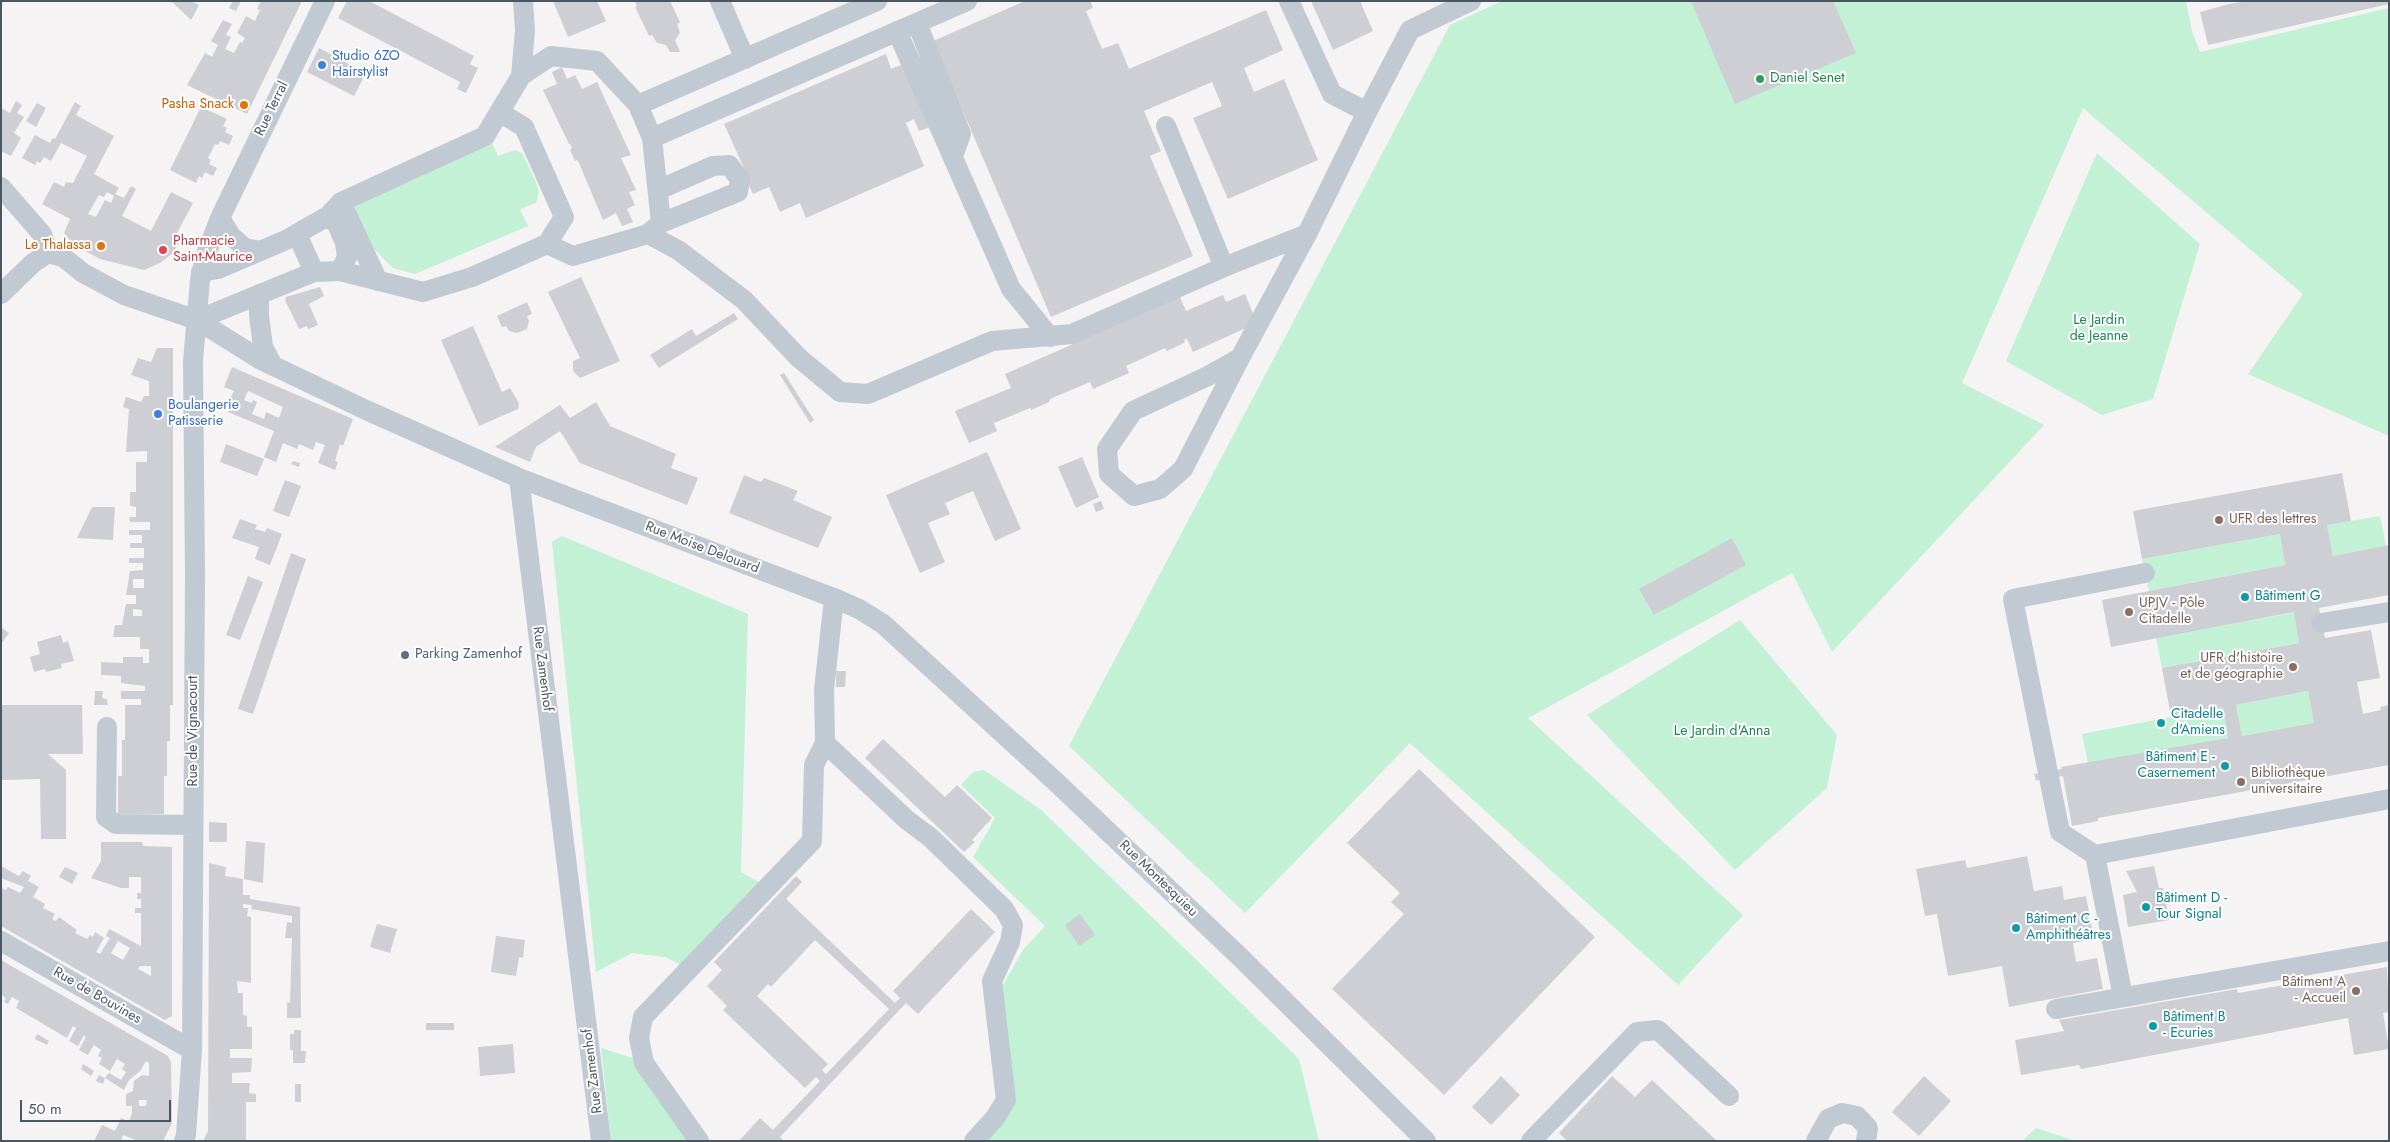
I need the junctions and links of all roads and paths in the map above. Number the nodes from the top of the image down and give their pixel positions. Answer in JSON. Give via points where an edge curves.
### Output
{"nodes":[{"id":1,"x":325,"y":1,"type":"edge"},
{"id":2,"x":523,"y":1,"type":"edge"},
{"id":3,"x":720,"y":1,"type":"edge"},
{"id":4,"x":877,"y":1,"type":"edge"},
{"id":5,"x":966,"y":1,"type":"edge"},
{"id":6,"x":1289,"y":1,"type":"edge"},
{"id":7,"x":1471,"y":1,"type":"edge"},
{"id":8,"x":916,"y":23,"type":"junction"},
{"id":9,"x":897,"y":31,"type":"junction"},
{"id":10,"x":744,"y":59,"type":"junction"},
{"id":11,"x":521,"y":76,"type":"junction"},
{"id":12,"x":638,"y":105,"type":"junction"},
{"id":13,"x":499,"y":112,"type":"junction"},
{"id":14,"x":1367,"y":112,"type":"junction"},
{"id":15,"x":1166,"y":126,"type":"dead end"},
{"id":16,"x":652,"y":138,"type":"junction"},
{"id":17,"x":953,"y":156,"type":"junction"},
{"id":18,"x":1,"y":187,"type":"edge"},
{"id":19,"x":658,"y":190,"type":"junction"},
{"id":20,"x":334,"y":209,"type":"junction"},
{"id":21,"x":220,"y":218,"type":"junction"},
{"id":22,"x":655,"y":229,"type":"junction"},
{"id":23,"x":297,"y":234,"type":"junction"},
{"id":24,"x":1307,"y":234,"type":"junction"},
{"id":25,"x":548,"y":244,"type":"junction"},
{"id":26,"x":262,"y":251,"type":"junction"},
{"id":27,"x":48,"y":253,"type":"junction"},
{"id":28,"x":1224,"y":266,"type":"junction"},
{"id":29,"x":340,"y":271,"type":"junction"},
{"id":30,"x":201,"y":272,"type":"junction"},
{"id":31,"x":314,"y":272,"type":"junction"},
{"id":32,"x":378,"y":282,"type":"junction"},
{"id":33,"x":1,"y":294,"type":"edge"},
{"id":34,"x":260,"y":294,"type":"junction"},
{"id":35,"x":197,"y":320,"type":"junction"},
{"id":36,"x":1050,"y":337,"type":"junction"},
{"id":37,"x":1240,"y":358,"type":"junction"},
{"id":38,"x":267,"y":363,"type":"junction"},
{"id":39,"x":518,"y":478,"type":"junction"},
{"id":40,"x":2144,"y":573,"type":"dead end"},
{"id":41,"x":834,"y":598,"type":"junction"},
{"id":42,"x":2389,"y":612,"type":"edge"},
{"id":43,"x":2322,"y":623,"type":"dead end"},
{"id":44,"x":883,"y":624,"type":"joint"},
{"id":45,"x":107,"y":727,"type":"dead end"},
{"id":46,"x":825,"y":743,"type":"junction"},
{"id":47,"x":2389,"y":800,"type":"edge"},
{"id":48,"x":193,"y":824,"type":"junction"},
{"id":49,"x":2095,"y":854,"type":"junction"},
{"id":50,"x":1,"y":941,"type":"edge"},
{"id":51,"x":2389,"y":951,"type":"edge"},
{"id":52,"x":2123,"y":997,"type":"junction"},
{"id":53,"x":2056,"y":1009,"type":"dead end"},
{"id":54,"x":192,"y":1050,"type":"junction"},
{"id":55,"x":1729,"y":1096,"type":"dead end"},
{"id":56,"x":184,"y":1141,"type":"edge"},
{"id":57,"x":600,"y":1141,"type":"edge"},
{"id":58,"x":699,"y":1141,"type":"edge"},
{"id":59,"x":974,"y":1141,"type":"edge"},
{"id":60,"x":1426,"y":1141,"type":"edge"},
{"id":61,"x":1531,"y":1141,"type":"edge"},
{"id":62,"x":1816,"y":1141,"type":"edge"},
{"id":63,"x":1866,"y":1141,"type":"edge"}],
"edges":[{"from":1,"to":21,"type":"street","name":"Rue Terral"},
{"from":2,"to":11,"type":"street"},
{"from":3,"to":10,"type":"street"},
{"from":4,"to":10,"type":"street"},
{"from":5,"to":8,"type":"street"},
{"from":6,"to":14,"type":"street","via":[[1332,94]]},
{"from":7,"to":14,"type":"street","via":[[1410,30]]},
{"from":8,"to":9,"type":"street"},
{"from":8,"to":17,"type":"street","via":[[961,134]]},
{"from":9,"to":16,"type":"street"},
{"from":9,"to":17,"type":"street"},
{"from":10,"to":12,"type":"street"},
{"from":11,"to":12,"type":"street","via":[[551,56],[597,61]]},
{"from":11,"to":13,"type":"street"},
{"from":12,"to":16,"type":"street"},
{"from":13,"to":20,"type":"street","via":[[485,136]]},
{"from":13,"to":25,"type":"street","via":[[524,127],[564,217]]},
{"from":14,"to":24,"type":"street"},
{"from":15,"to":28,"type":"street"},
{"from":16,"to":19,"type":"street"},
{"from":17,"to":36,"type":"street","via":[[1011,289]]},
{"from":18,"to":27,"type":"street","via":[[42,234]]},
{"from":19,"to":22,"type":"street"},
{"from":19,"to":22,"type":"street","via":[[713,166],[729,165],[740,179],[738,192]]},
{"from":20,"to":23,"type":"street"},
{"from":20,"to":29,"type":"street","via":[[347,257]]},
{"from":20,"to":32,"type":"street"},
{"from":21,"to":26,"type":"street","via":[[231,236],[245,248]]},
{"from":21,"to":30,"type":"street","name":"Rue Terral"},
{"from":22,"to":25,"type":"street","via":[[573,256]]},
{"from":22,"to":36,"type":"street","via":[[744,300],[799,358],[840,392],[868,394],[992,341]]},
{"from":23,"to":26,"type":"street"},
{"from":23,"to":31,"type":"street"},
{"from":24,"to":28,"type":"street"},
{"from":24,"to":37,"type":"street"},
{"from":25,"to":32,"type":"street","via":[[480,274],[423,292]]},
{"from":26,"to":30,"type":"street","via":[[218,270]]},
{"from":27,"to":33,"type":"street"},
{"from":27,"to":35,"type":"street","via":[[63,257],[83,273],[124,295]]},
{"from":28,"to":36,"type":"street","via":[[1072,334]]},
{"from":29,"to":31,"type":"street"},
{"from":29,"to":32,"type":"street"},
{"from":30,"to":35,"type":"street","name":"Rue de Vignacourt"},
{"from":31,"to":34,"type":"street"},
{"from":34,"to":35,"type":"street"},
{"from":34,"to":38,"type":"street","via":[[259,315]]},
{"from":35,"to":38,"type":"street"},
{"from":35,"to":48,"type":"street","name":"Rue de Vignacourt","via":[[193,361]]},
{"from":37,"to":37,"type":"street","via":[[1133,411],[1107,449],[1109,474],[1134,496],[1160,489],[1183,469]]},
{"from":38,"to":39,"type":"street"},
{"from":39,"to":41,"type":"street","name":"Rue Moise Delouard"},
{"from":39,"to":57,"type":"street","name":"Rue Zamenhof"},
{"from":40,"to":49,"type":"street","via":[[2013,599],[2060,832]]},
{"from":41,"to":44,"type":"street","name":"Rue Moise Delouard"},
{"from":41,"to":46,"type":"street","via":[[824,690]]},
{"from":42,"to":43,"type":"street"},
{"from":44,"to":60,"type":"street","name":"Rue Montesquieu","via":[[1219,937]]},
{"from":45,"to":48,"type":"street","via":[[106,817],[116,824]]},
{"from":46,"to":58,"type":"street","via":[[814,765],[812,841],[643,1017],[639,1038],[644,1063]]},
{"from":46,"to":59,"type":"street","via":[[1004,909],[1012,925],[1010,942],[992,981],[1006,1100]]},
{"from":47,"to":49,"type":"street"},
{"from":48,"to":54,"type":"street","name":"Rue de Vignacourt"},
{"from":49,"to":52,"type":"street"},
{"from":50,"to":54,"type":"street","name":"Rue de Bouvines"},
{"from":51,"to":52,"type":"street"},
{"from":52,"to":53,"type":"street"},
{"from":54,"to":56,"type":"street","name":"Rue de Vignacourt"},
{"from":55,"to":61,"type":"street","via":[[1658,1030],[1637,1032]]},
{"from":62,"to":63,"type":"street","via":[[1828,1119],[1842,1113],[1857,1116],[1868,1128]]}]}
